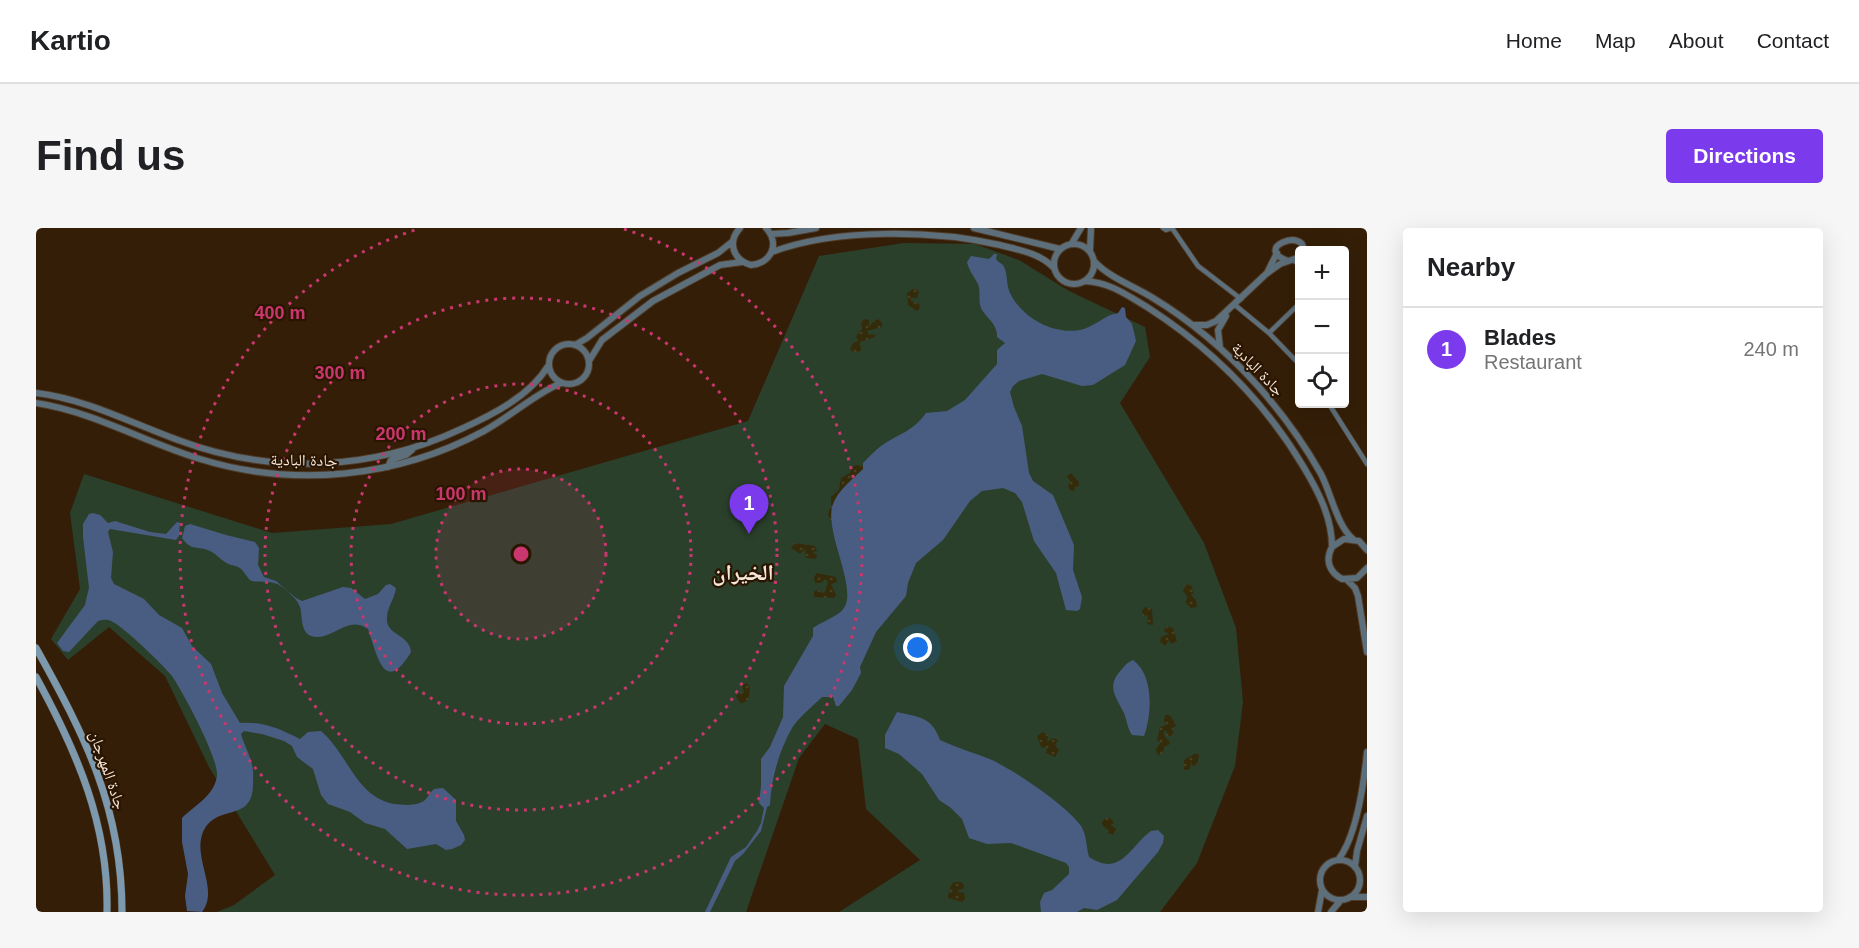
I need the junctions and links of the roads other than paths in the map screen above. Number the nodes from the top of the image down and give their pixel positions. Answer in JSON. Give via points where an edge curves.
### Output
{"nodes":[{"id":1,"x":740,"y":228,"type":"edge"},
{"id":2,"x":816,"y":228,"type":"edge"},
{"id":3,"x":974,"y":228,"type":"edge"},
{"id":4,"x":1081,"y":228,"type":"edge"},
{"id":5,"x":1091,"y":228,"type":"edge"},
{"id":6,"x":1163,"y":228,"type":"edge"},
{"id":7,"x":1172,"y":228,"type":"edge"},
{"id":8,"x":768,"y":231,"type":"edge"},
{"id":9,"x":733,"y":241,"type":"junction"},
{"id":10,"x":1072,"y":243,"type":"junction"},
{"id":11,"x":1303,"y":246,"type":"edge"},
{"id":12,"x":1060,"y":249,"type":"junction"},
{"id":13,"x":1090,"y":250,"type":"junction"},
{"id":14,"x":772,"y":252,"type":"junction"},
{"id":15,"x":1277,"y":253,"type":"junction"},
{"id":16,"x":1294,"y":259,"type":"edge"},
{"id":17,"x":742,"y":262,"type":"junction"},
{"id":18,"x":1095,"y":262,"type":"junction"},
{"id":19,"x":1054,"y":268,"type":"junction"},
{"id":20,"x":1266,"y":274,"type":"junction"},
{"id":21,"x":1085,"y":281,"type":"junction"},
{"id":22,"x":1240,"y":299,"type":"junction"},
{"id":23,"x":1234,"y":305,"type":"junction"},
{"id":24,"x":1295,"y":307,"type":"edge"},
{"id":25,"x":1192,"y":325,"type":"junction"},
{"id":26,"x":1269,"y":333,"type":"junction"},
{"id":27,"x":575,"y":345,"type":"junction"},
{"id":28,"x":1220,"y":349,"type":"junction"},
{"id":29,"x":589,"y":361,"type":"junction"},
{"id":30,"x":1295,"y":361,"type":"edge"},
{"id":31,"x":548,"y":366,"type":"junction"},
{"id":32,"x":561,"y":383,"type":"junction"},
{"id":33,"x":36,"y":393,"type":"edge"},
{"id":34,"x":36,"y":403,"type":"edge"},
{"id":35,"x":1332,"y":408,"type":"edge"},
{"id":36,"x":414,"y":448,"type":"junction"},
{"id":37,"x":1367,"y":464,"type":"edge"},
{"id":38,"x":388,"y":467,"type":"junction"},
{"id":39,"x":1356,"y":540,"type":"junction"},
{"id":40,"x":1367,"y":542,"type":"edge"},
{"id":41,"x":1332,"y":547,"type":"junction"},
{"id":42,"x":1367,"y":550,"type":"edge"},
{"id":43,"x":1367,"y":568,"type":"edge"},
{"id":44,"x":1347,"y":580,"type":"junction"},
{"id":45,"x":36,"y":648,"type":"edge"},
{"id":46,"x":1367,"y":652,"type":"edge"},
{"id":47,"x":36,"y":677,"type":"edge"},
{"id":48,"x":1367,"y":752,"type":"edge"},
{"id":49,"x":1367,"y":816,"type":"edge"},
{"id":50,"x":1338,"y":860,"type":"junction"},
{"id":51,"x":1355,"y":867,"type":"junction"},
{"id":52,"x":1322,"y":890,"type":"junction"},
{"id":53,"x":1350,"y":897,"type":"junction"},
{"id":54,"x":1367,"y":897,"type":"edge"},
{"id":55,"x":1341,"y":900,"type":"junction"},
{"id":56,"x":107,"y":912,"type":"edge"},
{"id":57,"x":122,"y":912,"type":"edge"},
{"id":58,"x":1318,"y":912,"type":"edge"},
{"id":59,"x":1331,"y":912,"type":"edge"}],
"edges":[{"from":1,"to":9,"type":"street"},
{"from":2,"to":8,"type":"street","via":[[788,233]]},
{"from":3,"to":12,"type":"street"},
{"from":4,"to":10,"type":"street"},
{"from":5,"to":13,"type":"street"},
{"from":6,"to":7,"type":"street"},
{"from":7,"to":22,"type":"street","via":[[1198,266]]},
{"from":8,"to":14,"type":"street","via":[[773,240]]},
{"from":9,"to":17,"type":"street","via":[[733,250]]},
{"from":9,"to":27,"type":"street","via":[[714,256],[640,296]]},
{"from":10,"to":12,"type":"street"},
{"from":10,"to":13,"type":"street"},
{"from":11,"to":15,"type":"street","via":[[1295,233],[1289,234],[1279,238]]},
{"from":12,"to":19,"type":"street"},
{"from":13,"to":18,"type":"street"},
{"from":14,"to":17,"type":"street","via":[[761,263]]},
{"from":14,"to":19,"type":"street","via":[[830,237],[918,233],[1018,250],[1042,257]]},
{"from":15,"to":16,"type":"street","via":[[1282,258]]},
{"from":15,"to":20,"type":"street"},
{"from":16,"to":20,"type":"street"},
{"from":17,"to":29,"type":"street","via":[[720,265],[653,301],[602,340]]},
{"from":18,"to":21,"type":"street"},
{"from":18,"to":25,"type":"street","name":"جادة البادية"},
{"from":19,"to":21,"type":"street","via":[[1064,281]]},
{"from":20,"to":22,"type":"street"},
{"from":21,"to":41,"type":"street","name":"جادة البادية","via":[[1106,284],[1161,316],[1209,353],[1244,387],[1276,425],[1317,489],[1331,527]]},
{"from":22,"to":23,"type":"street"},
{"from":23,"to":25,"type":"street","via":[[1213,323]]},
{"from":23,"to":26,"type":"street"},
{"from":23,"to":28,"type":"street","via":[[1220,326]]},
{"from":24,"to":26,"type":"street"},
{"from":25,"to":28,"type":"street","name":"جادة البادية"},
{"from":26,"to":30,"type":"street"},
{"from":27,"to":29,"type":"street","via":[[584,350]]},
{"from":27,"to":31,"type":"street","via":[[557,347]]},
{"from":28,"to":39,"type":"street","name":"جادة البادية","via":[[1257,385],[1294,431],[1322,476],[1346,531]]},
{"from":29,"to":32,"type":"street","via":[[581,381]]},
{"from":31,"to":32,"type":"street","via":[[551,375]]},
{"from":31,"to":36,"type":"street","name":"جادة البادية","via":[[535,385],[492,414]]},
{"from":32,"to":38,"type":"street","name":"جادة البادية","via":[[472,437]]},
{"from":33,"to":36,"type":"street","name":"جادة البادية","via":[[80,402],[203,449],[255,460],[290,464],[343,462]]},
{"from":34,"to":38,"type":"street","name":"جادة البادية","via":[[81,413],[197,459],[250,471],[322,476]]},
{"from":35,"to":37,"type":"street"},
{"from":36,"to":38,"type":"street","via":[[391,459]]},
{"from":39,"to":40,"type":"street"},
{"from":39,"to":41,"type":"street","via":[[1344,539]]},
{"from":39,"to":42,"type":"street","name":"جادة البادية"},
{"from":41,"to":44,"type":"street","name":"جادة البادية","via":[[1328,556],[1331,570]]},
{"from":43,"to":44,"type":"street","via":[[1357,578]]},
{"from":44,"to":46,"type":"street","via":[[1358,596]]},
{"from":45,"to":57,"type":"main road","name":"جادة المهرجان","via":[[76,722],[102,786],[117,848]]},
{"from":47,"to":56,"type":"main road","name":"جادة المهرجان","via":[[75,754],[92,803],[103,853]]},
{"from":48,"to":50,"type":"street","via":[[1357,811]]},
{"from":49,"to":51,"type":"street"},
{"from":50,"to":51,"type":"street"},
{"from":50,"to":52,"type":"street","via":[[1322,870]]},
{"from":51,"to":53,"type":"street","via":[[1359,884]]},
{"from":52,"to":55,"type":"street","via":[[1330,898]]},
{"from":52,"to":58,"type":"street"},
{"from":53,"to":54,"type":"street"},
{"from":53,"to":55,"type":"street"},
{"from":55,"to":59,"type":"street"}]}
